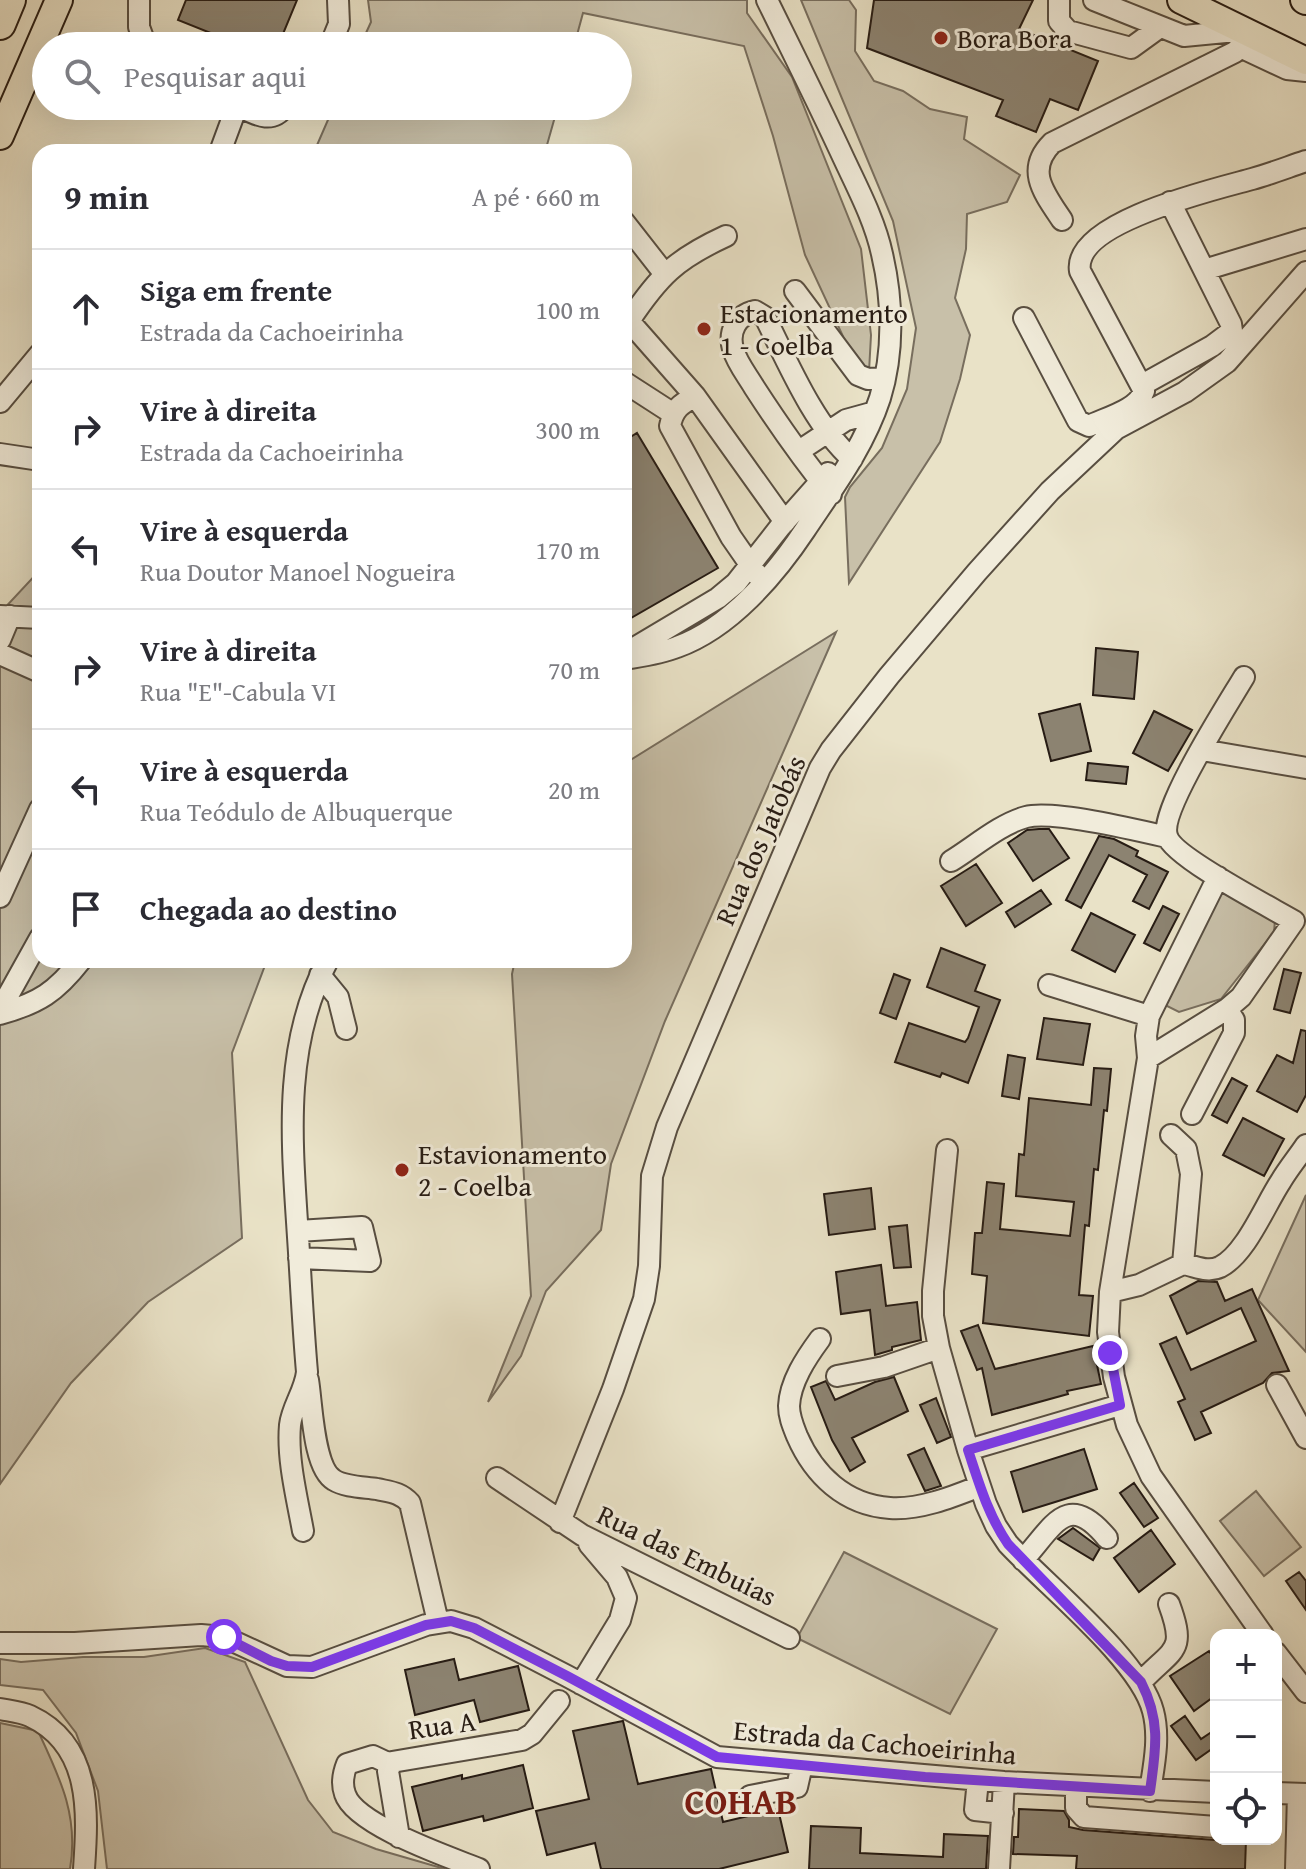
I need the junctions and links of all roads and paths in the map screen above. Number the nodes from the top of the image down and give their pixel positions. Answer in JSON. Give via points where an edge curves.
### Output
{"nodes":[{"id":1,"x":10,"y":0,"type":"edge"},
{"id":2,"x":59,"y":0,"type":"edge"},
{"id":3,"x":139,"y":0,"type":"edge"},
{"id":4,"x":338,"y":0,"type":"edge"},
{"id":5,"x":767,"y":0,"type":"edge"},
{"id":6,"x":1059,"y":0,"type":"edge"},
{"id":7,"x":1094,"y":0,"type":"edge"},
{"id":8,"x":1181,"y":0,"type":"edge"},
{"id":9,"x":0,"y":24,"type":"edge"},
{"id":10,"x":1160,"y":27,"type":"junction"},
{"id":11,"x":45,"y":32,"type":"edge"},
{"id":12,"x":141,"y":32,"type":"edge"},
{"id":13,"x":336,"y":32,"type":"edge"},
{"id":14,"x":1243,"y":38,"type":"junction"},
{"id":15,"x":1304,"y":61,"type":"edge"},
{"id":16,"x":32,"y":62,"type":"edge"},
{"id":17,"x":233,"y":120,"type":"edge"},
{"id":18,"x":0,"y":136,"type":"edge"},
{"id":19,"x":223,"y":144,"type":"edge"},
{"id":20,"x":1306,"y":161,"type":"edge"},
{"id":21,"x":1170,"y":202,"type":"junction"},
{"id":22,"x":1062,"y":220,"type":"dead end"},
{"id":23,"x":632,"y":232,"type":"edge"},
{"id":24,"x":726,"y":236,"type":"dead end"},
{"id":25,"x":1306,"y":239,"type":"edge"},
{"id":26,"x":1204,"y":270,"type":"junction"},
{"id":27,"x":1306,"y":272,"type":"edge"},
{"id":28,"x":664,"y":273,"type":"junction"},
{"id":29,"x":795,"y":291,"type":"dead end"},
{"id":30,"x":632,"y":313,"type":"edge"},
{"id":31,"x":1024,"y":318,"type":"dead end"},
{"id":32,"x":632,"y":325,"type":"edge"},
{"id":33,"x":32,"y":364,"type":"edge"},
{"id":34,"x":885,"y":378,"type":"junction"},
{"id":35,"x":1142,"y":385,"type":"junction"},
{"id":36,"x":632,"y":387,"type":"edge"},
{"id":37,"x":695,"y":396,"type":"junction"},
{"id":38,"x":0,"y":402,"type":"edge"},
{"id":39,"x":875,"y":412,"type":"junction"},
{"id":40,"x":672,"y":413,"type":"junction"},
{"id":41,"x":829,"y":431,"type":"junction"},
{"id":42,"x":799,"y":451,"type":"junction"},
{"id":43,"x":0,"y":454,"type":"edge"},
{"id":44,"x":848,"y":455,"type":"junction"},
{"id":45,"x":32,"y":459,"type":"edge"},
{"id":46,"x":826,"y":488,"type":"junction"},
{"id":47,"x":785,"y":522,"type":"junction"},
{"id":48,"x":757,"y":575,"type":"junction"},
{"id":49,"x":5,"y":616,"type":"edge"},
{"id":50,"x":32,"y":618,"type":"edge"},
{"id":51,"x":0,"y":640,"type":"edge"},
{"id":52,"x":632,"y":651,"type":"edge"},
{"id":53,"x":0,"y":654,"type":"edge"},
{"id":54,"x":32,"y":668,"type":"edge"},
{"id":55,"x":1244,"y":677,"type":"dead end"},
{"id":56,"x":1202,"y":750,"type":"junction"},
{"id":57,"x":1306,"y":768,"type":"edge"},
{"id":58,"x":32,"y":827,"type":"edge"},
{"id":59,"x":1167,"y":837,"type":"junction"},
{"id":60,"x":951,"y":861,"type":"dead end"},
{"id":61,"x":1218,"y":877,"type":"junction"},
{"id":62,"x":0,"y":897,"type":"edge"},
{"id":63,"x":32,"y":953,"type":"edge"},
{"id":64,"x":74,"y":968,"type":"edge"},
{"id":65,"x":324,"y":968,"type":"edge"},
{"id":66,"x":1049,"y":985,"type":"dead end"},
{"id":67,"x":1227,"y":1009,"type":"junction"},
{"id":68,"x":0,"y":1012,"type":"edge"},
{"id":69,"x":1149,"y":1016,"type":"junction"},
{"id":70,"x":346,"y":1029,"type":"dead end"},
{"id":71,"x":1148,"y":1058,"type":"junction"},
{"id":72,"x":1192,"y":1114,"type":"dead end"},
{"id":73,"x":1171,"y":1135,"type":"dead end"},
{"id":74,"x":1306,"y":1145,"type":"edge"},
{"id":75,"x":947,"y":1150,"type":"dead end"},
{"id":76,"x":298,"y":1231,"type":"junction"},
{"id":77,"x":299,"y":1258,"type":"junction"},
{"id":78,"x":1183,"y":1264,"type":"junction"},
{"id":79,"x":1110,"y":1292,"type":"junction"},
{"id":80,"x":820,"y":1339,"type":"dead end"},
{"id":81,"x":939,"y":1348,"type":"junction"},
{"id":82,"x":307,"y":1372,"type":"junction"},
{"id":83,"x":837,"y":1376,"type":"dead end"},
{"id":84,"x":1277,"y":1385,"type":"dead end"},
{"id":85,"x":1120,"y":1405,"type":"junction"},
{"id":86,"x":1306,"y":1438,"type":"edge"},
{"id":87,"x":968,"y":1450,"type":"junction"},
{"id":88,"x":497,"y":1478,"type":"dead end"},
{"id":89,"x":980,"y":1486,"type":"junction"},
{"id":90,"x":560,"y":1522,"type":"junction"},
{"id":91,"x":303,"y":1531,"type":"dead end"},
{"id":92,"x":582,"y":1535,"type":"junction"},
{"id":93,"x":1107,"y":1538,"type":"dead end"},
{"id":94,"x":1023,"y":1560,"type":"junction"},
{"id":95,"x":1169,"y":1604,"type":"dead end"},
{"id":96,"x":438,"y":1622,"type":"junction"},
{"id":97,"x":1259,"y":1629,"type":"edge"},
{"id":98,"x":789,"y":1638,"type":"dead end"},
{"id":99,"x":0,"y":1643,"type":"edge"},
{"id":100,"x":1282,"y":1661,"type":"edge"},
{"id":101,"x":1141,"y":1682,"type":"junction"},
{"id":102,"x":581,"y":1684,"type":"junction"},
{"id":103,"x":1306,"y":1692,"type":"edge"},
{"id":104,"x":559,"y":1701,"type":"dead end"},
{"id":105,"x":0,"y":1709,"type":"edge"},
{"id":106,"x":390,"y":1764,"type":"junction"},
{"id":107,"x":802,"y":1765,"type":"junction"},
{"id":108,"x":978,"y":1780,"type":"junction"},
{"id":109,"x":1004,"y":1782,"type":"junction"},
{"id":110,"x":1076,"y":1786,"type":"junction"},
{"id":111,"x":1150,"y":1791,"type":"junction"},
{"id":112,"x":1210,"y":1792,"type":"edge"},
{"id":113,"x":1282,"y":1793,"type":"edge"},
{"id":114,"x":1302,"y":1794,"type":"edge"},
{"id":115,"x":750,"y":1796,"type":"dead end"},
{"id":116,"x":1003,"y":1813,"type":"junction"},
{"id":117,"x":1210,"y":1827,"type":"edge"},
{"id":118,"x":399,"y":1837,"type":"junction"},
{"id":119,"x":84,"y":1869,"type":"edge"},
{"id":120,"x":479,"y":1869,"type":"edge"},
{"id":121,"x":999,"y":1869,"type":"edge"},
{"id":122,"x":1296,"y":1869,"type":"edge"}],
"edges":[{"from":1,"to":9,"type":"highway"},
{"from":2,"to":11,"type":"main road"},
{"from":3,"to":12,"type":"street"},
{"from":4,"to":13,"type":"street"},
{"from":5,"to":34,"type":"street","via":[[865,204],[882,253],[891,328]]},
{"from":6,"to":10,"type":"street","via":[[1059,21],[1068,31],[1131,48]]},
{"from":7,"to":10,"type":"street"},
{"from":8,"to":14,"type":"main road"},
{"from":10,"to":14,"type":"street","via":[[1184,36]]},
{"from":14,"to":15,"type":"main road"},
{"from":14,"to":22,"type":"street","via":[[1235,52],[1052,143],[1038,169]]},
{"from":16,"to":18,"type":"main road"},
{"from":17,"to":19,"type":"street"},
{"from":20,"to":21,"type":"street"},
{"from":21,"to":26,"type":"street"},
{"from":21,"to":35,"type":"street","via":[[1108,231],[1080,258],[1087,288]]},
{"from":23,"to":28,"type":"street"},
{"from":24,"to":28,"type":"street"},
{"from":25,"to":26,"type":"street"},
{"from":26,"to":35,"type":"street","via":[[1232,331]]},
{"from":27,"to":90,"type":"street","name":"Rua dos Jatobás","via":[[1227,362],[1116,429],[1050,491],[913,646],[820,768],[667,1127],[652,1176],[644,1299]]},
{"from":28,"to":30,"type":"street"},
{"from":29,"to":34,"type":"street","via":[[858,375]]},
{"from":31,"to":35,"type":"street","via":[[1081,424],[1089,426],[1134,404],[1142,397]]},
{"from":32,"to":37,"type":"street"},
{"from":33,"to":38,"type":"street"},
{"from":34,"to":39,"type":"street"},
{"from":36,"to":40,"type":"street"},
{"from":37,"to":40,"type":"street"},
{"from":37,"to":47,"type":"street"},
{"from":39,"to":41,"type":"street"},
{"from":39,"to":44,"type":"street"},
{"from":40,"to":48,"type":"street","via":[[674,437]]},
{"from":41,"to":42,"type":"street"},
{"from":41,"to":42,"type":"street","via":[[765,317],[755,311],[744,314],[731,336],[738,362]]},
{"from":41,"to":44,"type":"street"},
{"from":42,"to":46,"type":"street"},
{"from":43,"to":45,"type":"street"},
{"from":44,"to":46,"type":"street"},
{"from":46,"to":47,"type":"street"},
{"from":46,"to":48,"type":"street","via":[[799,540]]},
{"from":47,"to":48,"type":"street"},
{"from":48,"to":52,"type":"street"},
{"from":49,"to":50,"type":"street"},
{"from":49,"to":51,"type":"street"},
{"from":53,"to":54,"type":"street"},
{"from":55,"to":56,"type":"street"},
{"from":56,"to":57,"type":"street"},
{"from":56,"to":59,"type":"street","via":[[1171,808]]},
{"from":58,"to":62,"type":"street"},
{"from":59,"to":60,"type":"street","via":[[1037,815],[1014,822]]},
{"from":59,"to":61,"type":"street"},
{"from":61,"to":67,"type":"street","via":[[1294,921]]},
{"from":61,"to":69,"type":"street"},
{"from":63,"to":68,"type":"street"},
{"from":64,"to":68,"type":"street","via":[[37,1002]]},
{"from":65,"to":70,"type":"street"},
{"from":65,"to":76,"type":"street","via":[[293,1080]]},
{"from":66,"to":69,"type":"street"},
{"from":67,"to":71,"type":"street"},
{"from":67,"to":72,"type":"street","via":[[1234,1033]]},
{"from":69,"to":71,"type":"street"},
{"from":71,"to":79,"type":"street"},
{"from":73,"to":78,"type":"street","via":[[1186,1149],[1191,1174]]},
{"from":74,"to":78,"type":"street","via":[[1229,1260],[1205,1270]]},
{"from":75,"to":81,"type":"street","via":[[933,1291]]},
{"from":76,"to":77,"type":"street"},
{"from":76,"to":77,"type":"street","via":[[362,1227],[370,1261]]},
{"from":77,"to":82,"type":"street"},
{"from":78,"to":79,"type":"street"},
{"from":79,"to":85,"type":"street","via":[[1108,1332]]},
{"from":80,"to":89,"type":"street","via":[[796,1378],[790,1416],[807,1457],[831,1485],[857,1500],[891,1508],[937,1501]]},
{"from":81,"to":83,"type":"street"},
{"from":81,"to":87,"type":"street"},
{"from":82,"to":91,"type":"street","via":[[290,1423]]},
{"from":82,"to":96,"type":"street","via":[[322,1465],[335,1481],[396,1493],[410,1503]]},
{"from":84,"to":86,"type":"street"},
{"from":85,"to":87,"type":"street"},
{"from":85,"to":97,"type":"street","via":[[1151,1476]]},
{"from":87,"to":89,"type":"street"},
{"from":88,"to":90,"type":"street"},
{"from":89,"to":94,"type":"street","via":[[996,1526]]},
{"from":90,"to":92,"type":"street","name":"Rua das Embuias"},
{"from":92,"to":98,"type":"street","name":"Rua das Embuias"},
{"from":92,"to":102,"type":"street","via":[[617,1577],[626,1598],[620,1620]]},
{"from":93,"to":94,"type":"street","via":[[1092,1520],[1070,1514]]},
{"from":94,"to":101,"type":"street"},
{"from":95,"to":101,"type":"street","via":[[1178,1629],[1175,1649]]},
{"from":96,"to":99,"type":"street","via":[[312,1667],[287,1666],[224,1637],[201,1635]]},
{"from":96,"to":102,"type":"street","name":"Estrada da Cachoeirinha","via":[[474,1628]]},
{"from":100,"to":103,"type":"street"},
{"from":101,"to":111,"type":"street","via":[[1157,1731]]},
{"from":102,"to":107,"type":"street","name":"Estrada da Cachoeirinha","via":[[717,1757]]},
{"from":104,"to":106,"type":"street","name":"Rua A","via":[[522,1740]]},
{"from":105,"to":119,"type":"street","via":[[29,1715],[50,1729],[75,1760],[88,1814]]},
{"from":106,"to":118,"type":"street","name":"Rua A"},
{"from":106,"to":118,"type":"street","via":[[373,1756],[347,1764],[342,1776],[345,1797],[357,1811]]},
{"from":107,"to":108,"type":"street","name":"Estrada da Cachoeirinha"},
{"from":107,"to":115,"type":"street","via":[[797,1787]]},
{"from":108,"to":109,"type":"street","name":"Estrada da Cachoeirinha"},
{"from":108,"to":116,"type":"street","via":[[975,1810]]},
{"from":109,"to":110,"type":"street","name":"Estrada da Cachoeirinha"},
{"from":109,"to":116,"type":"street"},
{"from":110,"to":111,"type":"street","name":"Estrada da Cachoeirinha"},
{"from":110,"to":117,"type":"street","via":[[1076,1808],[1084,1817]]},
{"from":111,"to":112,"type":"street","name":"Estrada da Cachoeirinha"},
{"from":113,"to":114,"type":"street"},
{"from":114,"to":122,"type":"street"},
{"from":116,"to":121,"type":"street"},
{"from":118,"to":120,"type":"street"}]}
